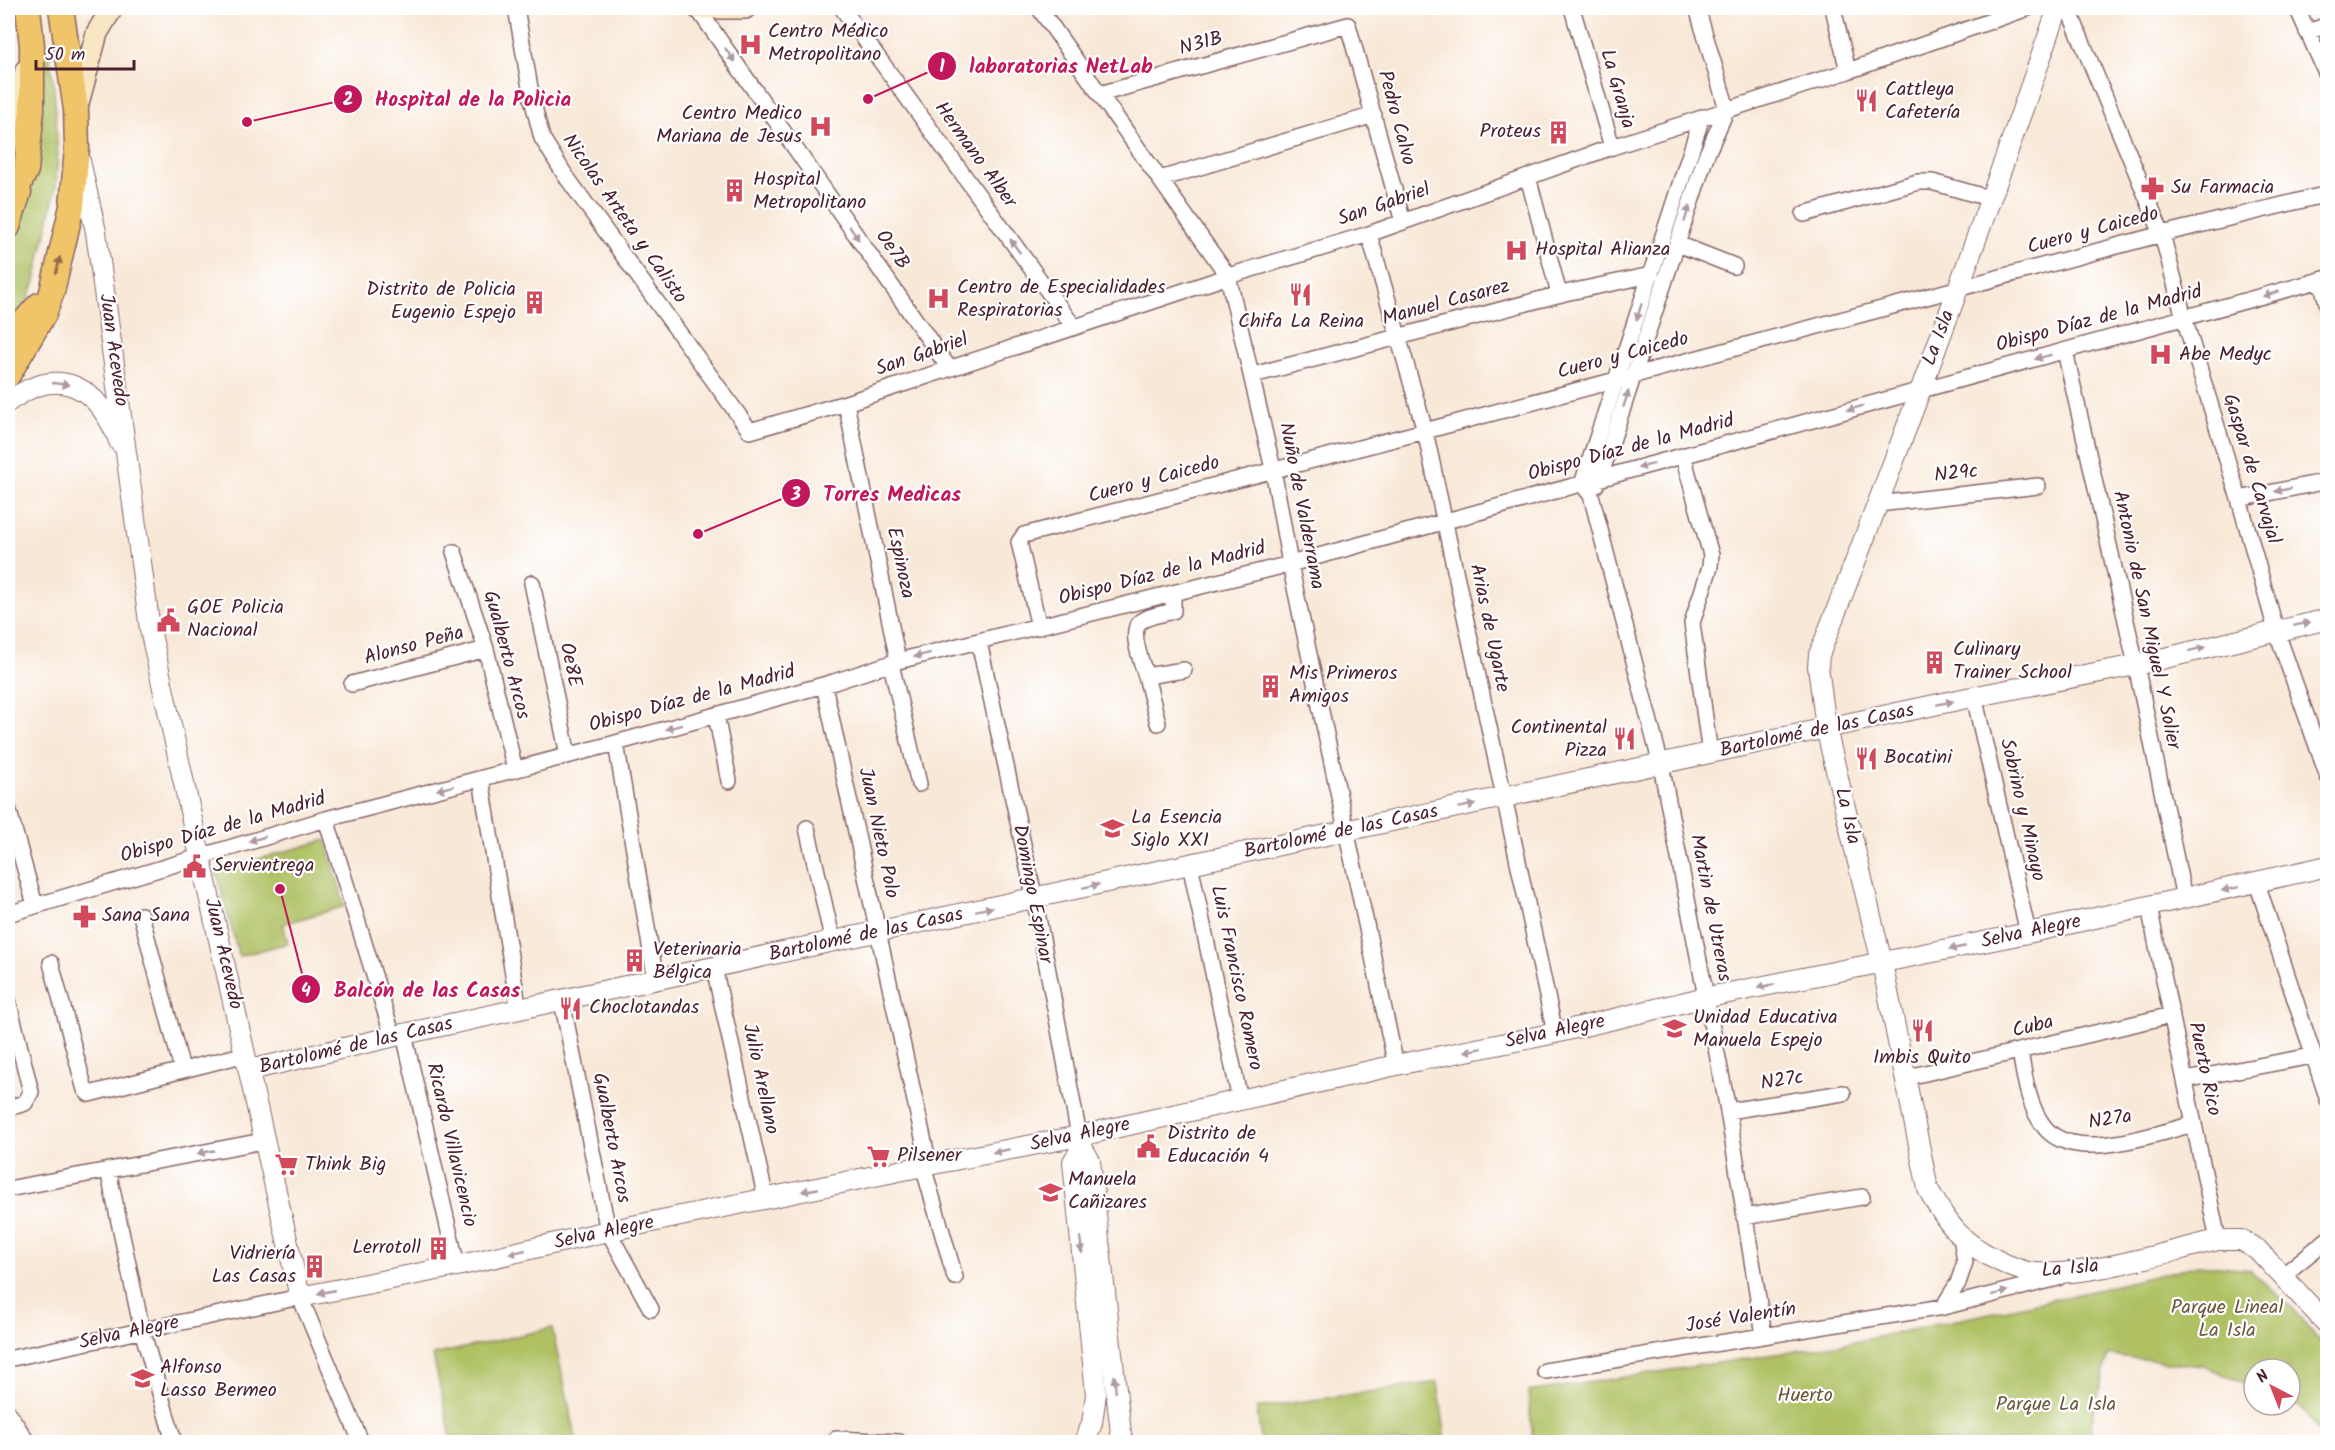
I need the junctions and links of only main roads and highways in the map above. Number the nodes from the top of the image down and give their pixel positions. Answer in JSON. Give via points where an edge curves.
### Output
{"nodes":[{"id":1,"x":28,"y":8,"type":"edge"},
{"id":2,"x":61,"y":8,"type":"edge"},
{"id":3,"x":112,"y":8,"type":"edge"},
{"id":4,"x":698,"y":8,"type":"edge"},
{"id":5,"x":745,"y":8,"type":"edge"},
{"id":6,"x":32,"y":46,"type":"junction"},
{"id":7,"x":76,"y":110,"type":"junction"},
{"id":8,"x":8,"y":140,"type":"edge"},
{"id":9,"x":26,"y":170,"type":"junction"},
{"id":10,"x":8,"y":207,"type":"edge"},
{"id":11,"x":8,"y":227,"type":"edge"},
{"id":12,"x":52,"y":292,"type":"junction"},
{"id":13,"x":8,"y":333,"type":"edge"},
{"id":14,"x":8,"y":375,"type":"edge"}],
"edges":[{"from":1,"to":6,"type":"main road"},
{"from":2,"to":7,"type":"main road"},
{"from":3,"to":7,"type":"main road","via":[[97,33]]},
{"from":4,"to":5,"type":"main road"},
{"from":6,"to":8,"type":"main road"},
{"from":6,"to":9,"type":"main road","via":[[32,109]]},
{"from":12,"to":7,"type":"main road","one_way":true,"via":[[72,206]]},
{"from":9,"to":10,"type":"main road"},
{"from":9,"to":11,"type":"main road"},
{"from":12,"to":13,"type":"main road","via":[[20,327]]},
{"from":12,"to":14,"type":"main road","via":[[44,314]]}]}
